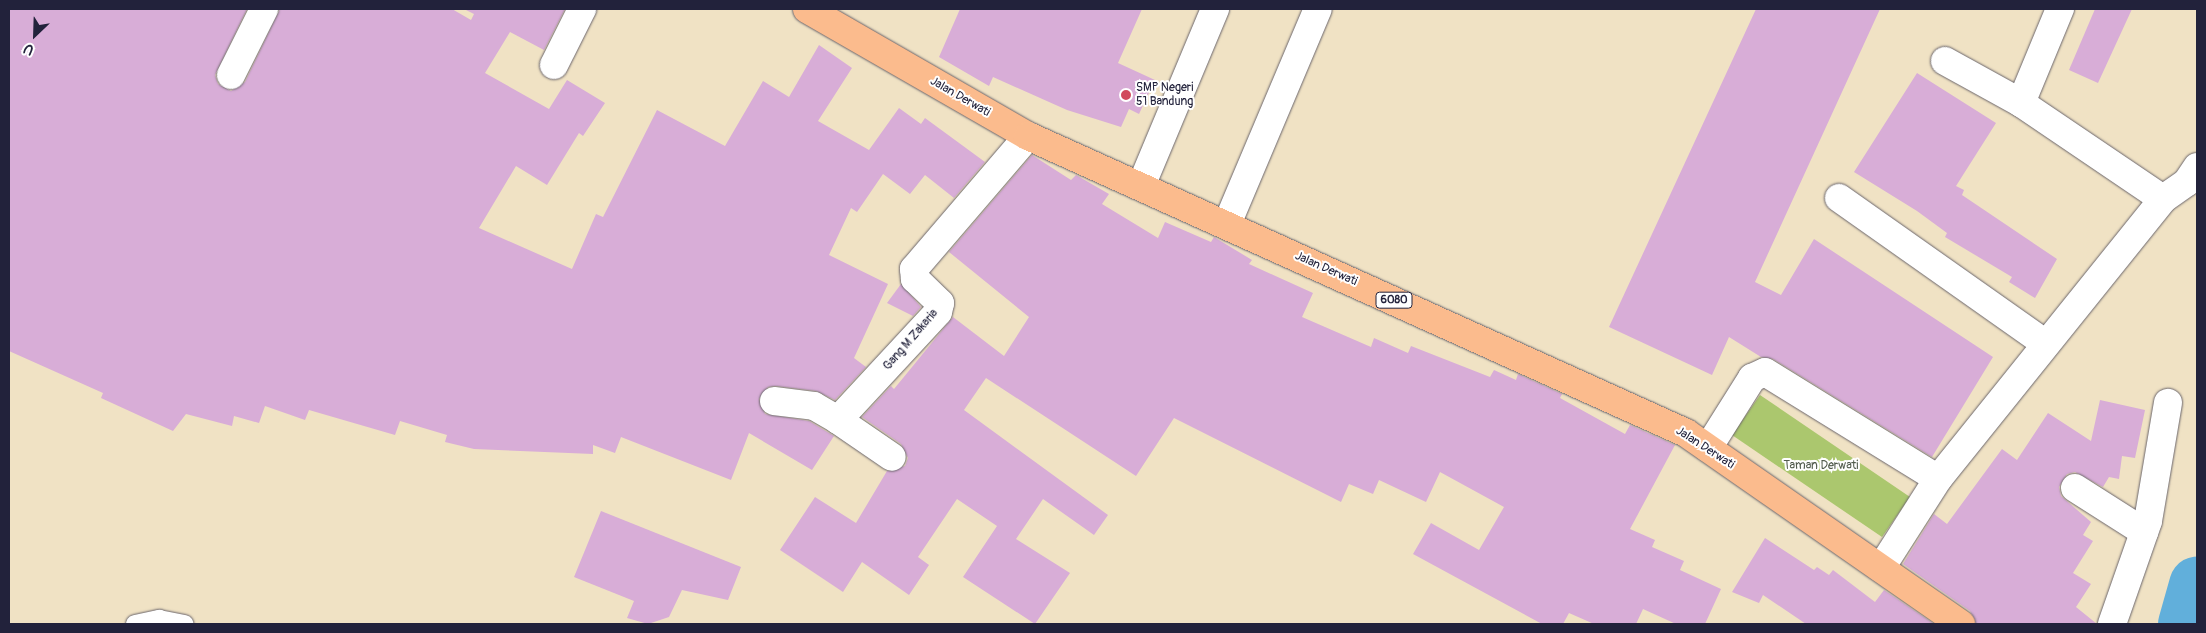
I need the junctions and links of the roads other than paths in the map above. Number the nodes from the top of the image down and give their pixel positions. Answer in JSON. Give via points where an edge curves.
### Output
{"nodes":[{"id":1,"x":264,"y":9,"type":"edge"},
{"id":2,"x":582,"y":9,"type":"edge"},
{"id":3,"x":807,"y":9,"type":"edge"},
{"id":4,"x":1215,"y":9,"type":"edge"},
{"id":5,"x":1318,"y":9,"type":"edge"},
{"id":6,"x":2060,"y":9,"type":"edge"},
{"id":7,"x":1945,"y":61,"type":"dead end"},
{"id":8,"x":554,"y":65,"type":"dead end"},
{"id":9,"x":231,"y":75,"type":"dead end"},
{"id":10,"x":2021,"y":103,"type":"junction"},
{"id":11,"x":1028,"y":136,"type":"junction"},
{"id":12,"x":2197,"y":167,"type":"edge"},
{"id":13,"x":1141,"y":186,"type":"junction"},
{"id":14,"x":1839,"y":198,"type":"dead end"},
{"id":15,"x":2163,"y":199,"type":"junction"},
{"id":16,"x":1227,"y":224,"type":"junction"},
{"id":17,"x":2046,"y":344,"type":"junction"},
{"id":18,"x":774,"y":401,"type":"dead end"},
{"id":19,"x":2168,"y":403,"type":"dead end"},
{"id":20,"x":838,"y":420,"type":"junction"},
{"id":21,"x":1708,"y":448,"type":"junction"},
{"id":22,"x":892,"y":457,"type":"dead end"},
{"id":23,"x":1938,"y":479,"type":"junction"},
{"id":24,"x":2075,"y":488,"type":"dead end"},
{"id":25,"x":2144,"y":532,"type":"junction"},
{"id":26,"x":1882,"y":568,"type":"junction"},
{"id":27,"x":135,"y":624,"type":"edge"},
{"id":28,"x":185,"y":624,"type":"edge"},
{"id":29,"x":1962,"y":624,"type":"edge"},
{"id":30,"x":2112,"y":624,"type":"edge"}],
"edges":[{"from":1,"to":9,"type":"street"},
{"from":2,"to":8,"type":"street"},
{"from":3,"to":11,"type":"main road","name":"Jalan Derwati","number":"6080"},
{"from":4,"to":13,"type":"street"},
{"from":5,"to":16,"type":"street"},
{"from":6,"to":10,"type":"street"},
{"from":7,"to":10,"type":"street"},
{"from":10,"to":15,"type":"street"},
{"from":11,"to":13,"type":"main road","name":"Jalan Derwati","number":"6080"},
{"from":11,"to":20,"type":"street","name":"Gang M Zakaria","via":[[914,269],[915,279],[940,304],[938,312]]},
{"from":12,"to":15,"type":"street","via":[[2187,182]]},
{"from":13,"to":16,"type":"main road","name":"Jalan Derwati","number":"6080"},
{"from":14,"to":17,"type":"street"},
{"from":15,"to":17,"type":"street"},
{"from":16,"to":21,"type":"main road","name":"Jalan Derwati","number":"6080","via":[[1686,433]]},
{"from":17,"to":23,"type":"street"},
{"from":18,"to":20,"type":"street","via":[[814,406]]},
{"from":19,"to":25,"type":"street"},
{"from":20,"to":22,"type":"street"},
{"from":21,"to":23,"type":"street","via":[[1752,378],[1765,372]]},
{"from":21,"to":26,"type":"main road","name":"Jalan Derwati","number":"6080"},
{"from":23,"to":26,"type":"street"},
{"from":24,"to":25,"type":"street"},
{"from":25,"to":30,"type":"street"},
{"from":26,"to":29,"type":"main road","name":"Jalan Derwati","number":"6080"},
{"from":27,"to":28,"type":"lane","via":[[160,619]]}]}
